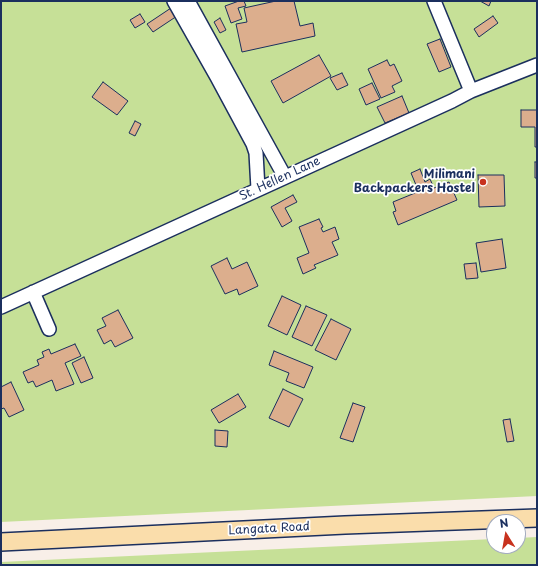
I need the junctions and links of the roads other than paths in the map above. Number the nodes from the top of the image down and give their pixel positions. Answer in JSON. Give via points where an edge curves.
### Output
{"nodes":[{"id":1,"x":174,"y":1,"type":"edge"},
{"id":2,"x":188,"y":1,"type":"edge"},
{"id":3,"x":434,"y":1,"type":"edge"},
{"id":4,"x":537,"y":65,"type":"edge"},
{"id":5,"x":471,"y":91,"type":"junction"},
{"id":6,"x":285,"y":177,"type":"junction"},
{"id":7,"x":258,"y":189,"type":"junction"},
{"id":8,"x":33,"y":292,"type":"junction"},
{"id":9,"x":1,"y":307,"type":"edge"},
{"id":10,"x":49,"y":329,"type":"dead end"},
{"id":11,"x":537,"y":518,"type":"edge"},
{"id":12,"x":1,"y":542,"type":"edge"}],
"edges":[{"from":1,"to":7,"type":"street","via":[[253,144]]},
{"from":2,"to":6,"type":"street"},
{"from":3,"to":5,"type":"street"},
{"from":4,"to":5,"type":"street","name":"St. Hellen Lane"},
{"from":5,"to":6,"type":"street","name":"St. Hellen Lane"},
{"from":6,"to":7,"type":"street","name":"St. Hellen Lane"},
{"from":7,"to":8,"type":"street","name":"St. Hellen Lane"},
{"from":8,"to":9,"type":"street","name":"St. Hellen Lane"},
{"from":8,"to":10,"type":"street"},
{"from":11,"to":12,"type":"main road","name":"Langata Road"}]}
